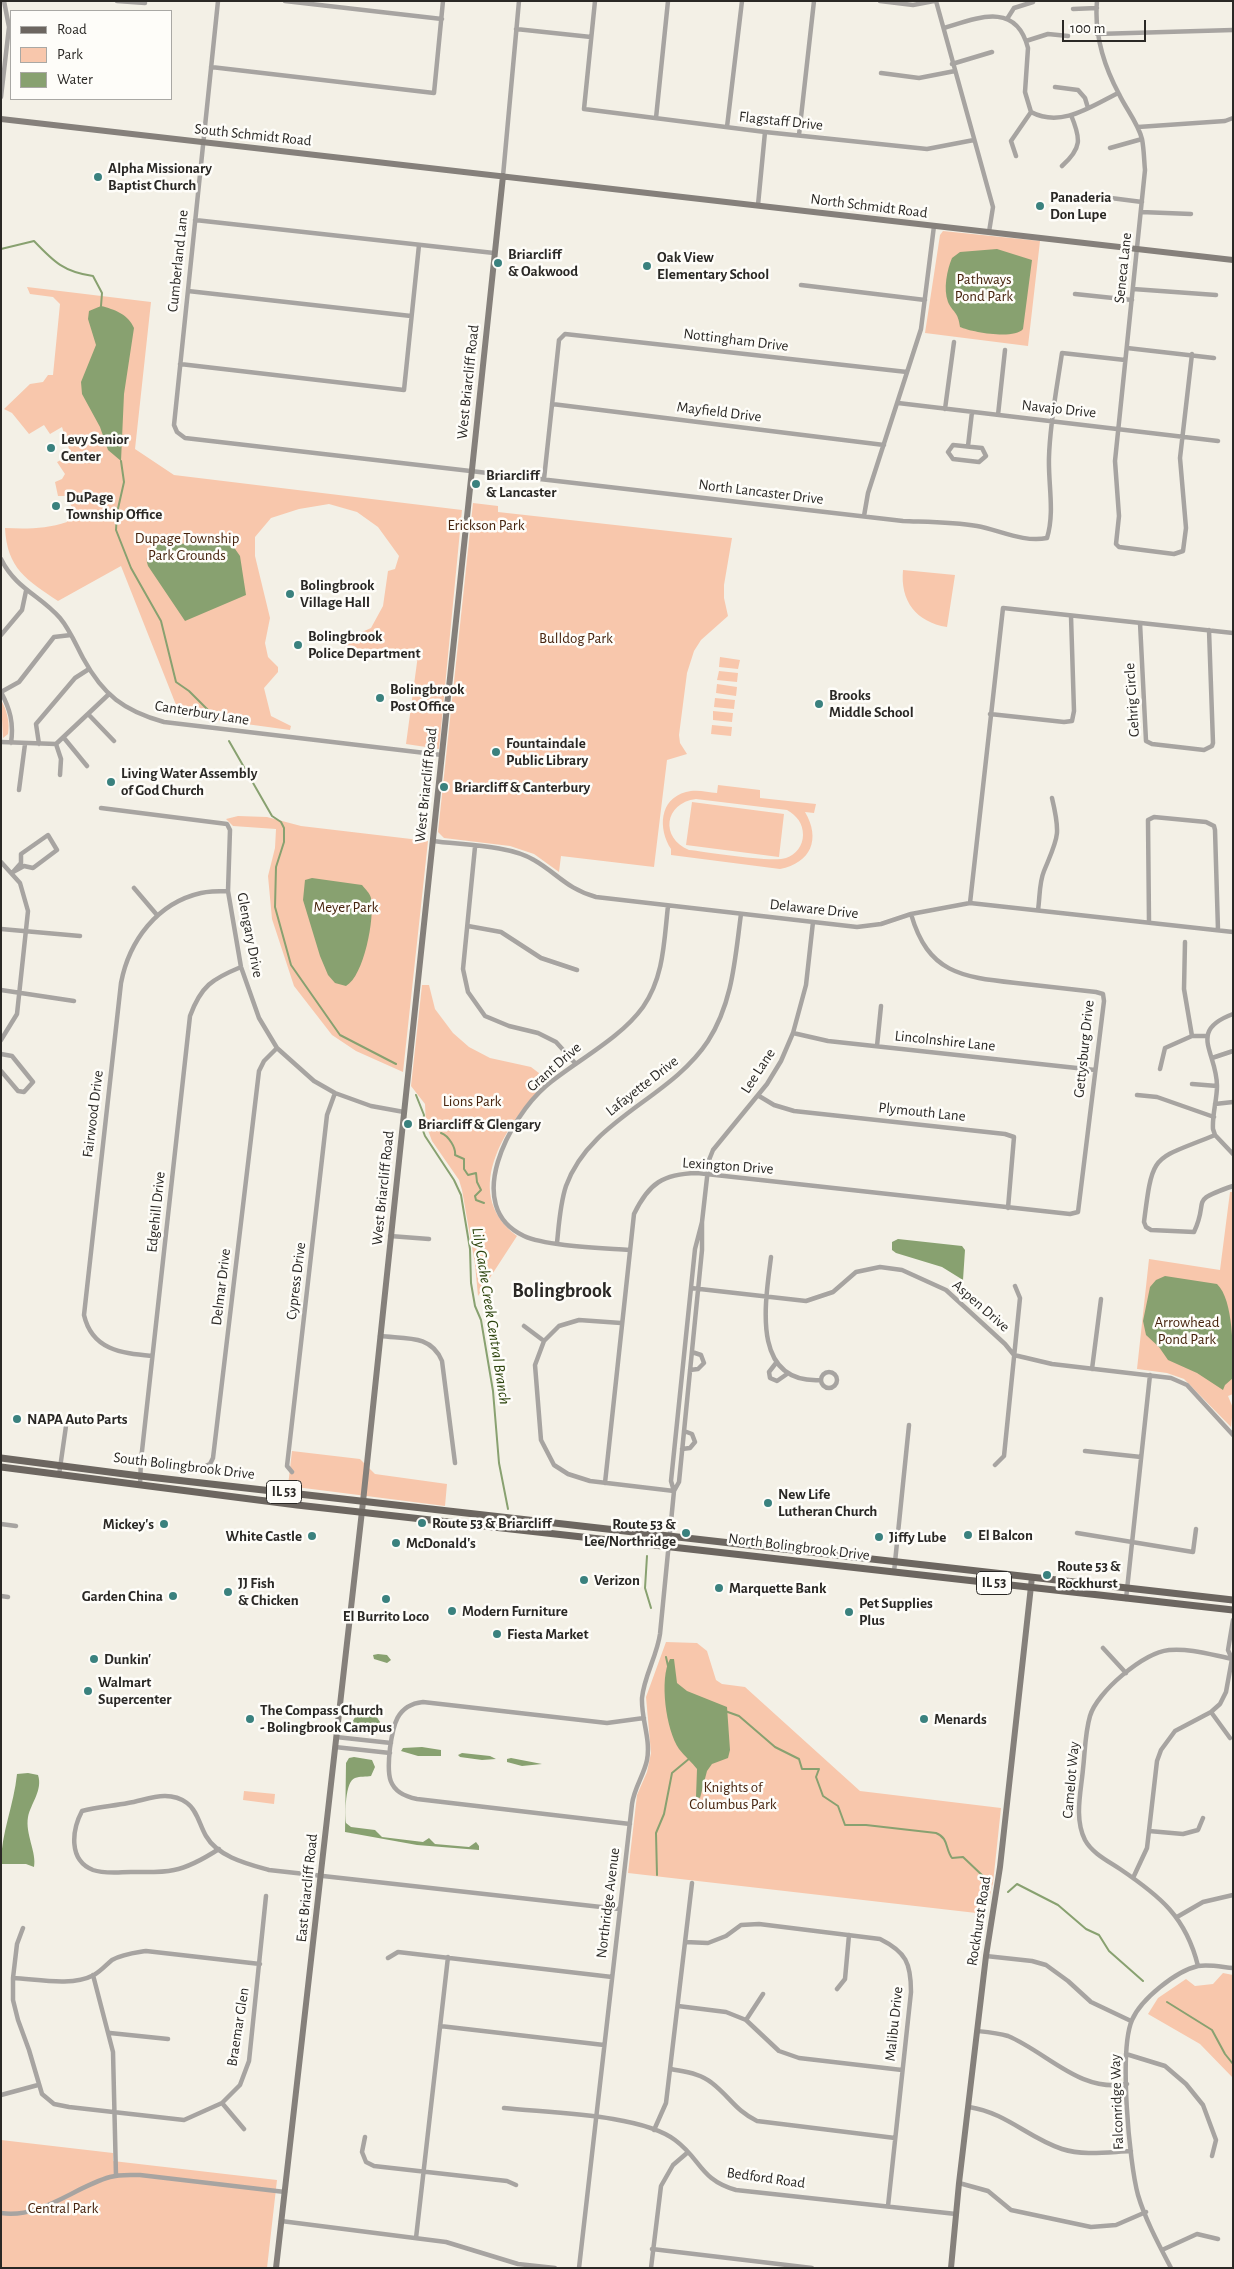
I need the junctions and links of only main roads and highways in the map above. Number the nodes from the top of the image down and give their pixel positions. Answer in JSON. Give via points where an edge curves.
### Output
{"nodes":[{"id":1,"x":1,"y":1458,"type":"edge"},
{"id":2,"x":1,"y":1467,"type":"edge"},
{"id":3,"x":363,"y":1501,"type":"joint"},
{"id":4,"x":362,"y":1511,"type":"joint"},
{"id":5,"x":1233,"y":1600,"type":"edge"},
{"id":6,"x":1233,"y":1610,"type":"edge"}],
"edges":[{"from":1,"to":3,"type":"main road","name":"South Bolingbrook Drive","number":"IL 53"},
{"from":2,"to":4,"type":"main road","name":"South Bolingbrook Drive","number":"IL 53"},
{"from":3,"to":5,"type":"main road","name":"North Bolingbrook Drive","number":"IL 53"},
{"from":4,"to":6,"type":"main road","name":"North Bolingbrook Drive","number":"IL 53"}]}
